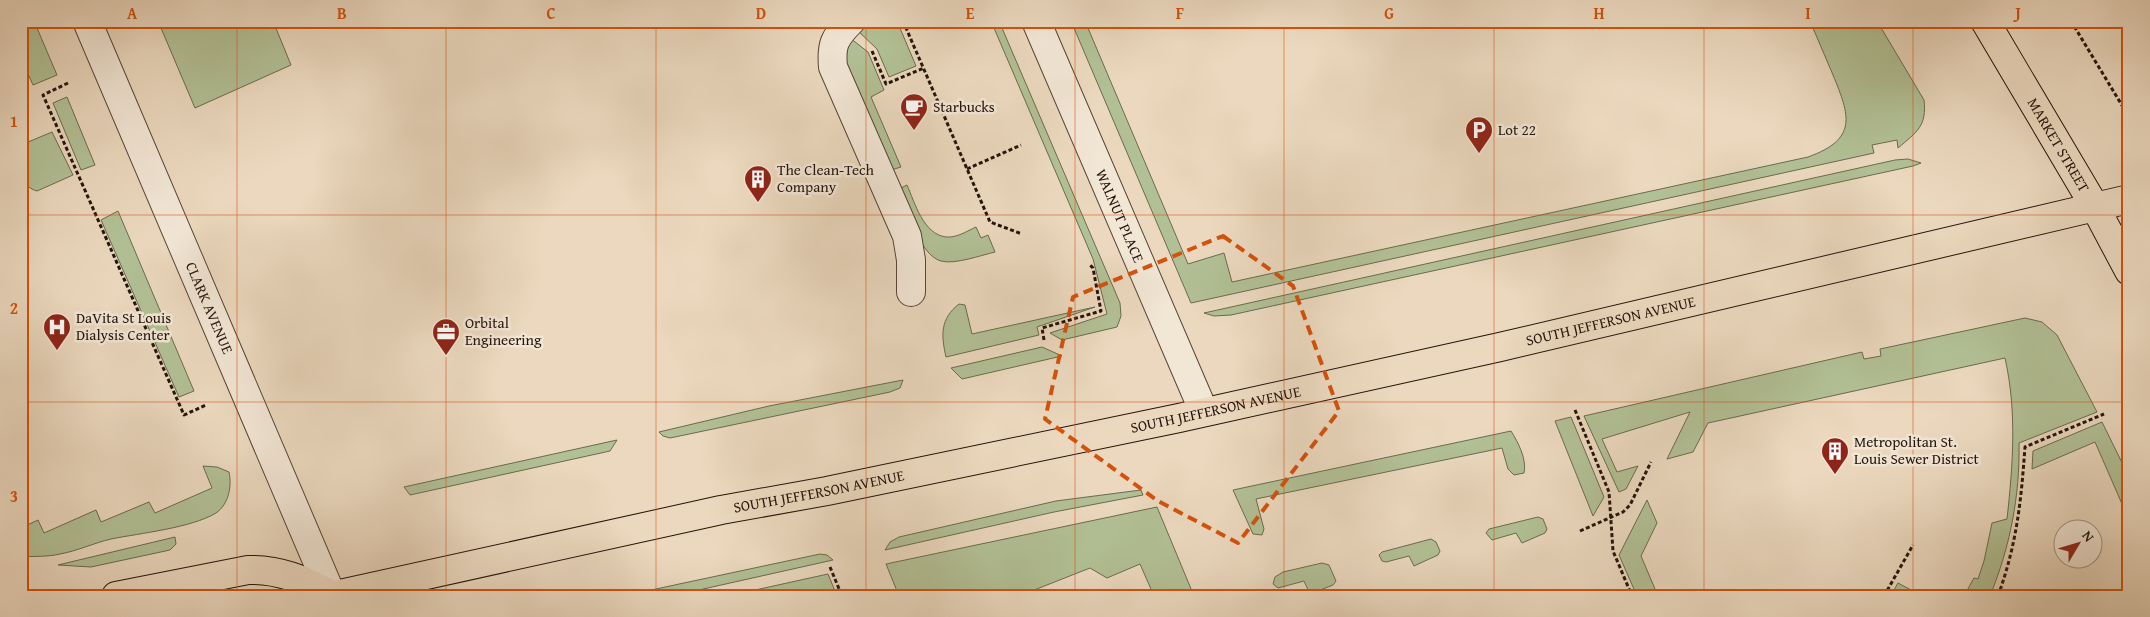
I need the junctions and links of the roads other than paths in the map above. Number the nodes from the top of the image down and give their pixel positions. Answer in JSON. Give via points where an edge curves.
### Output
{"nodes":[{"id":1,"x":88,"y":21,"type":"edge"},
{"id":2,"x":851,"y":21,"type":"edge"},
{"id":3,"x":1036,"y":21,"type":"edge"},
{"id":4,"x":1985,"y":21,"type":"edge"},
{"id":5,"x":2129,"y":199,"type":"edge"},
{"id":6,"x":2095,"y":207,"type":"junction"},
{"id":7,"x":2129,"y":270,"type":"edge"},
{"id":8,"x":910,"y":292,"type":"dead end"},
{"id":9,"x":1204,"y":412,"type":"junction"},
{"id":10,"x":116,"y":596,"type":"edge"},
{"id":11,"x":332,"y":596,"type":"edge"}],
"edges":[{"from":1,"to":11,"type":"street","name":"CLARK AVENUE"},
{"from":2,"to":8,"type":"street","via":[[838,36],[832,50],[833,67],[907,236],[911,260]]},
{"from":3,"to":9,"type":"street","name":"WALNUT PLACE"},
{"from":4,"to":6,"type":"main road","name":"MARKET STREET"},
{"from":5,"to":6,"type":"main road","name":"SOUTH JEFFERSON AVENUE"},
{"from":6,"to":7,"type":"main road","name":"MARKET STREET"},
{"from":6,"to":9,"type":"main road","name":"SOUTH JEFFERSON AVENUE","via":[[1500,347]]},
{"from":9,"to":11,"type":"main road","name":"SOUTH JEFFERSON AVENUE","via":[[721,510]]},
{"from":10,"to":11,"type":"main road","via":[[260,570],[307,581]]}]}
